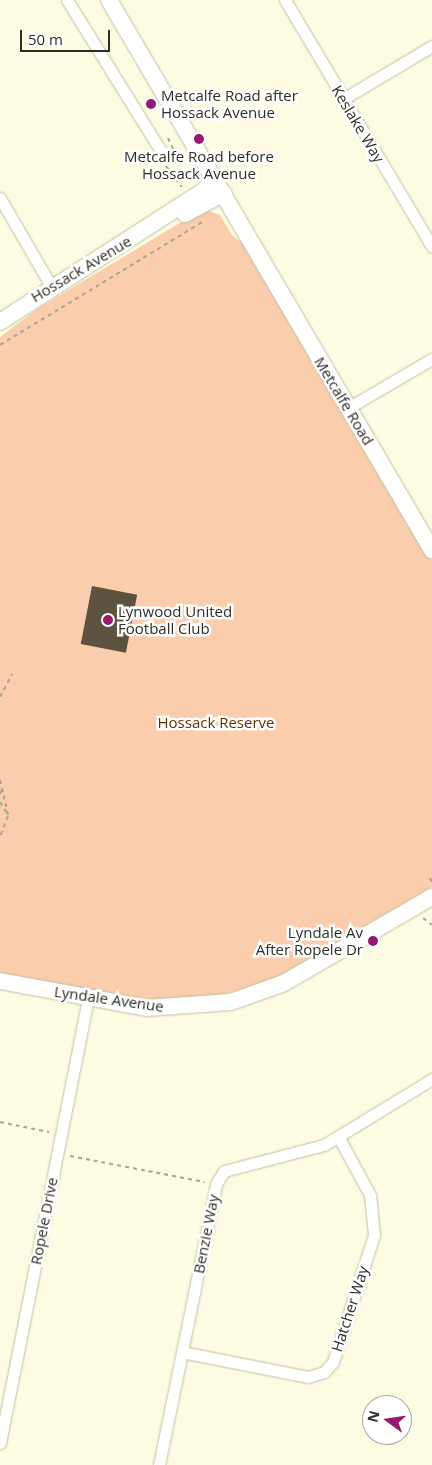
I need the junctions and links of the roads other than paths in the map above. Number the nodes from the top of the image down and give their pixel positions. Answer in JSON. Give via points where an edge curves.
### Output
{"nodes":[{"id":1,"x":67,"y":0,"type":"edge"},
{"id":2,"x":97,"y":0,"type":"edge"},
{"id":3,"x":109,"y":0,"type":"edge"},
{"id":4,"x":285,"y":0,"type":"edge"},
{"id":5,"x":432,"y":46,"type":"edge"},
{"id":6,"x":343,"y":99,"type":"junction"},
{"id":7,"x":163,"y":154,"type":"dead end"},
{"id":8,"x":216,"y":190,"type":"junction"},
{"id":9,"x":0,"y":198,"type":"edge"},
{"id":10,"x":427,"y":228,"type":"edge"},
{"id":11,"x":432,"y":247,"type":"edge"},
{"id":12,"x":51,"y":286,"type":"junction"},
{"id":13,"x":0,"y":322,"type":"edge"},
{"id":14,"x":432,"y":359,"type":"edge"},
{"id":15,"x":348,"y":408,"type":"junction"},
{"id":16,"x":432,"y":550,"type":"edge"},
{"id":17,"x":430,"y":901,"type":"edge"},
{"id":18,"x":0,"y":981,"type":"edge"},
{"id":19,"x":88,"y":999,"type":"junction"},
{"id":20,"x":432,"y":1079,"type":"edge"},
{"id":21,"x":339,"y":1138,"type":"junction"},
{"id":22,"x":182,"y":1352,"type":"junction"},
{"id":23,"x":0,"y":1443,"type":"edge"},
{"id":24,"x":159,"y":1465,"type":"edge"}],
"edges":[{"from":1,"to":7,"type":"street"},
{"from":2,"to":8,"type":"street","name":"Metcalfe Road"},
{"from":3,"to":8,"type":"street","name":"Metcalfe Road"},
{"from":4,"to":6,"type":"street","name":"Keslake Way"},
{"from":5,"to":6,"type":"street"},
{"from":6,"to":10,"type":"street","name":"Keslake Way"},
{"from":8,"to":12,"type":"street","name":"Hossack Avenue"},
{"from":8,"to":15,"type":"street","name":"Metcalfe Road"},
{"from":9,"to":12,"type":"street"},
{"from":10,"to":11,"type":"street","name":"Keslake Way"},
{"from":12,"to":13,"type":"street","name":"Hossack Avenue"},
{"from":14,"to":15,"type":"street"},
{"from":15,"to":16,"type":"street","name":"Metcalfe Road"},
{"from":17,"to":19,"type":"street","name":"Lyndale Avenue","via":[[284,983],[231,1002],[147,1008]]},
{"from":18,"to":19,"type":"street","name":"Lyndale Avenue"},
{"from":19,"to":23,"type":"street","name":"Ropele Drive"},
{"from":20,"to":21,"type":"street","name":"Benzie Way"},
{"from":21,"to":22,"type":"street","name":"Benzie Way","via":[[224,1170],[216,1184]]},
{"from":21,"to":22,"type":"street","name":"Hatcher Way","via":[[370,1195],[374,1234],[333,1362],[324,1372],[308,1377]]},
{"from":22,"to":24,"type":"street","name":"Benzie Way"}]}
